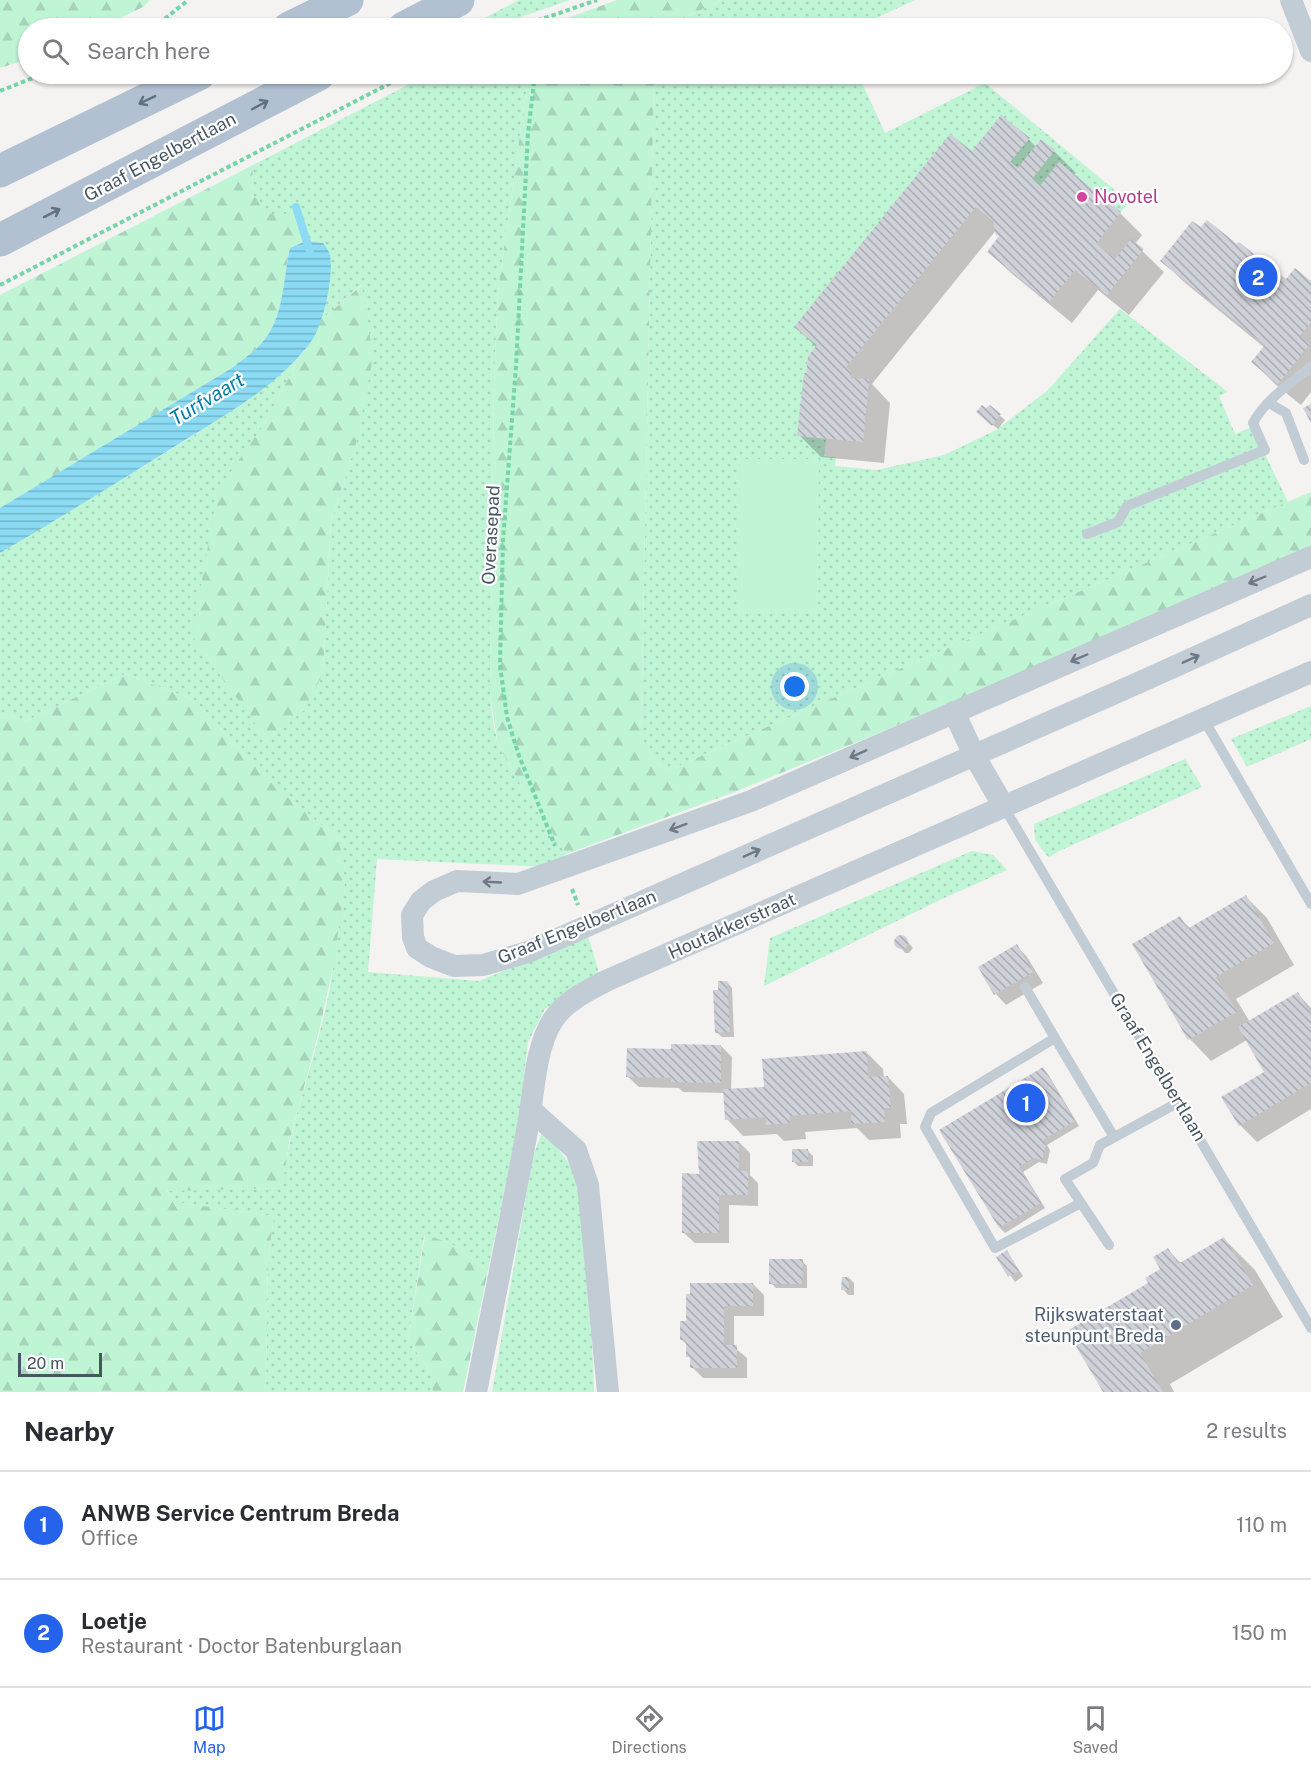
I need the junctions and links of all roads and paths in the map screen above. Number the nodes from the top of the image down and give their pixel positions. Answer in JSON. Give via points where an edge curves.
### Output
{"nodes":[{"id":1,"x":185,"y":0,"type":"edge"},
{"id":2,"x":347,"y":0,"type":"edge"},
{"id":3,"x":458,"y":0,"type":"edge"},
{"id":4,"x":597,"y":0,"type":"edge"},
{"id":5,"x":1292,"y":0,"type":"edge"},
{"id":6,"x":166,"y":18,"type":"edge"},
{"id":7,"x":310,"y":18,"type":"edge"},
{"id":8,"x":423,"y":18,"type":"edge"},
{"id":9,"x":544,"y":18,"type":"edge"},
{"id":10,"x":1305,"y":43,"type":"edge"},
{"id":11,"x":18,"y":84,"type":"edge"},
{"id":12,"x":178,"y":84,"type":"edge"},
{"id":13,"x":300,"y":84,"type":"edge"},
{"id":14,"x":389,"y":84,"type":"edge"},
{"id":15,"x":535,"y":84,"type":"edge"},
{"id":16,"x":0,"y":91,"type":"edge"},
{"id":17,"x":0,"y":171,"type":"edge"},
{"id":18,"x":0,"y":240,"type":"edge"},
{"id":19,"x":0,"y":285,"type":"edge"},
{"id":20,"x":1311,"y":367,"type":"edge"},
{"id":21,"x":1269,"y":403,"type":"junction"},
{"id":22,"x":1304,"y":460,"type":"dead end"},
{"id":23,"x":1087,"y":534,"type":"dead end"},
{"id":24,"x":1311,"y":557,"type":"edge"},
{"id":25,"x":1311,"y":605,"type":"edge"},
{"id":26,"x":1311,"y":672,"type":"edge"},
{"id":27,"x":954,"y":712,"type":"junction"},
{"id":28,"x":1203,"y":718,"type":"junction"},
{"id":29,"x":974,"y":755,"type":"junction"},
{"id":30,"x":1004,"y":807,"type":"junction"},
{"id":31,"x":563,"y":868,"type":"junction"},
{"id":32,"x":1311,"y":904,"type":"edge"},
{"id":33,"x":586,"y":926,"type":"junction"},
{"id":34,"x":1025,"y":987,"type":"dead end"},
{"id":35,"x":1055,"y":1038,"type":"junction"},
{"id":36,"x":1179,"y":1102,"type":"junction"},
{"id":37,"x":531,"y":1110,"type":"junction"},
{"id":38,"x":1114,"y":1137,"type":"junction"},
{"id":39,"x":1081,"y":1203,"type":"junction"},
{"id":40,"x":1109,"y":1245,"type":"dead end"},
{"id":41,"x":1311,"y":1328,"type":"edge"},
{"id":42,"x":476,"y":1392,"type":"edge"},
{"id":43,"x":608,"y":1392,"type":"edge"}],
"edges":[{"from":1,"to":6,"type":"path"},
{"from":2,"to":7,"type":"main road"},
{"from":3,"to":8,"type":"main road"},
{"from":4,"to":9,"type":"path"},
{"from":5,"to":10,"type":"street"},
{"from":11,"to":16,"type":"path"},
{"from":12,"to":17,"type":"main road","one_way":true},
{"from":18,"to":13,"type":"main road","name":"Graaf Engelbertlaan","one_way":true},
{"from":14,"to":19,"type":"path"},
{"from":15,"to":31,"type":"path","name":"Overasepad","via":[[528,133],[503,540],[500,665],[507,717],[518,753]]},
{"from":20,"to":21,"type":"lane"},
{"from":21,"to":22,"type":"lane","via":[[1286,413]]},
{"from":21,"to":23,"type":"lane","via":[[1253,423],[1265,450],[1127,506],[1118,522]]},
{"from":24,"to":27,"type":"street","name":"Graaf Engelbertlaan","one_way":true},
{"from":29,"to":25,"type":"street","name":"Graaf Engelbertlaan","one_way":true},
{"from":26,"to":28,"type":"street"},
{"from":27,"to":29,"type":"street","name":"Graaf Engelbertlaan"},
{"from":27,"to":31,"type":"street","name":"Graaf Engelbertlaan","one_way":true,"via":[[751,801]]},
{"from":28,"to":30,"type":"street"},
{"from":28,"to":32,"type":"lane"},
{"from":29,"to":30,"type":"street","name":"Graaf Engelbertlaan"},
{"from":33,"to":29,"type":"street","name":"Graaf Engelbertlaan","one_way":true},
{"from":30,"to":36,"type":"lane","name":"Graaf Engelbertlaan"},
{"from":30,"to":37,"type":"street","name":"Houtakkerstraat","via":[[584,993],[554,1019],[542,1042]]},
{"from":31,"to":33,"type":"path","name":"Overasepad"},
{"from":31,"to":33,"type":"street","name":"Graaf Engelbertlaan","one_way":true,"via":[[518,884],[457,880],[434,891],[412,915],[417,948],[454,966],[483,965]]},
{"from":34,"to":35,"type":"lane"},
{"from":35,"to":38,"type":"lane"},
{"from":35,"to":39,"type":"lane","via":[[931,1113],[925,1127],[995,1248]]},
{"from":36,"to":38,"type":"lane"},
{"from":36,"to":41,"type":"lane","name":"Graaf Engelbertlaan"},
{"from":37,"to":42,"type":"street","name":"Houtakkerstraat"},
{"from":37,"to":43,"type":"street","via":[[576,1150],[588,1185]]},
{"from":38,"to":39,"type":"lane","via":[[1100,1145],[1093,1163],[1065,1179]]},
{"from":39,"to":40,"type":"lane"}]}
